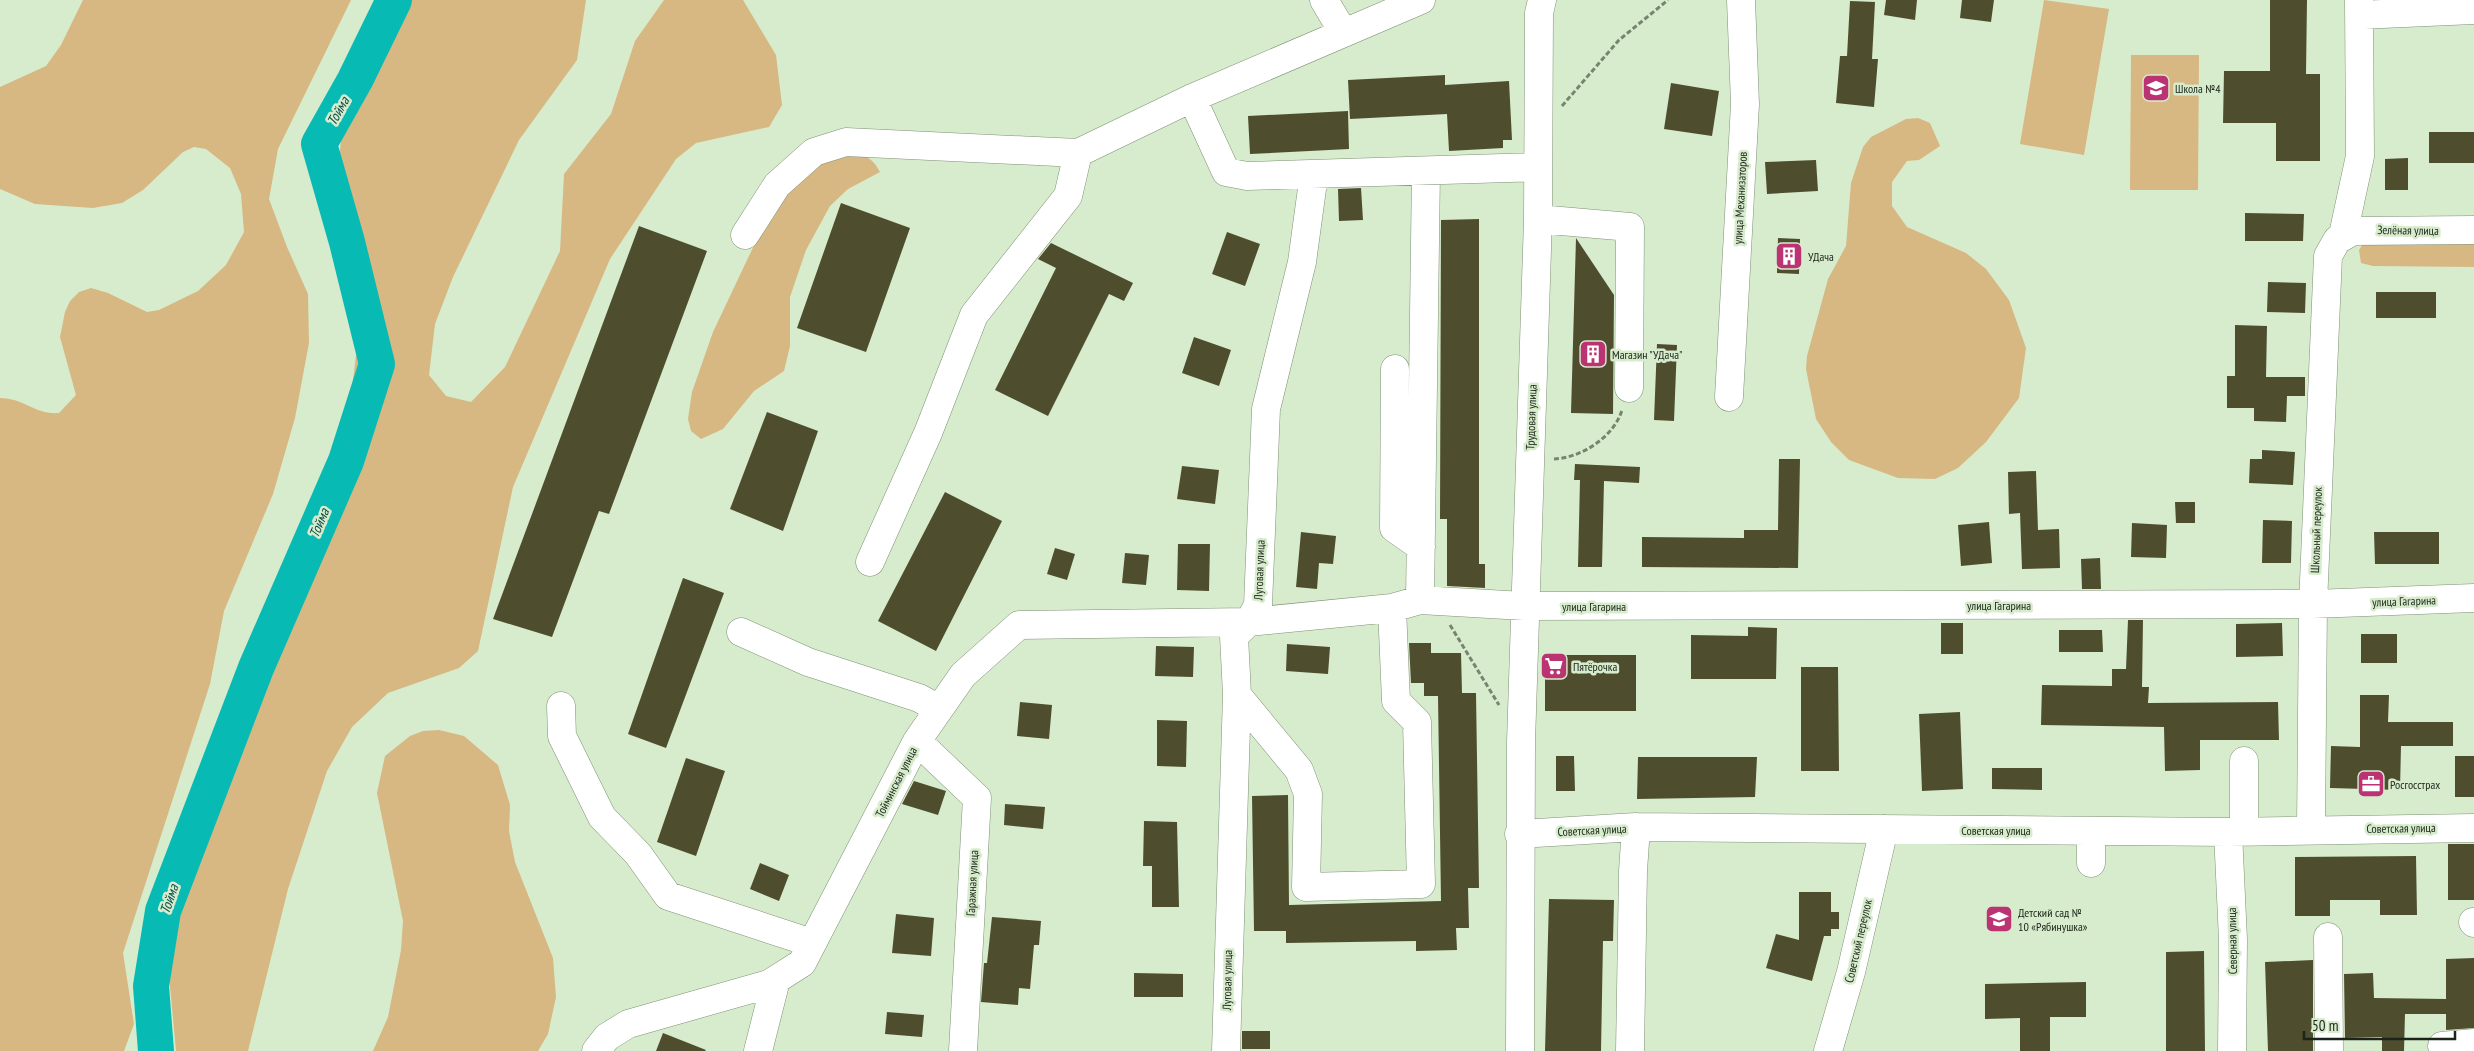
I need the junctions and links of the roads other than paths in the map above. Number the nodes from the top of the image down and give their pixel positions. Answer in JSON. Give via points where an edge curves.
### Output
{"nodes":[{"id":1,"x":1324,"y":0,"type":"edge"},
{"id":2,"x":1421,"y":0,"type":"edge"},
{"id":3,"x":1542,"y":0,"type":"edge"},
{"id":4,"x":1742,"y":0,"type":"edge"},
{"id":5,"x":1388,"y":7,"type":"edge"},
{"id":6,"x":2359,"y":8,"type":"edge"},
{"id":7,"x":2474,"y":10,"type":"edge"},
{"id":8,"x":1342,"y":32,"type":"junction"},
{"id":9,"x":1192,"y":98,"type":"junction"},
{"id":10,"x":1078,"y":153,"type":"junction"},
{"id":11,"x":1538,"y":167,"type":"junction"},
{"id":12,"x":1426,"y":171,"type":"junction"},
{"id":13,"x":1314,"y":174,"type":"junction"},
{"id":14,"x":1538,"y":219,"type":"junction"},
{"id":15,"x":2474,"y":230,"type":"edge"},
{"id":16,"x":745,"y":235,"type":"dead end"},
{"id":17,"x":2343,"y":235,"type":"junction"},
{"id":18,"x":1395,"y":369,"type":"dead end"},
{"id":19,"x":1629,"y":388,"type":"road end"},
{"id":20,"x":1729,"y":397,"type":"dead end"},
{"id":21,"x":1421,"y":547,"type":"junction"},
{"id":22,"x":870,"y":562,"type":"dead end"},
{"id":23,"x":2474,"y":598,"type":"edge"},
{"id":24,"x":1420,"y":600,"type":"junction"},
{"id":25,"x":2313,"y":604,"type":"junction"},
{"id":26,"x":1524,"y":606,"type":"junction"},
{"id":27,"x":1392,"y":608,"type":"junction"},
{"id":28,"x":1249,"y":622,"type":"junction"},
{"id":29,"x":741,"y":632,"type":"dead end"},
{"id":30,"x":1238,"y":695,"type":"junction"},
{"id":31,"x":561,"y":706,"type":"dead end"},
{"id":32,"x":939,"y":709,"type":"junction"},
{"id":33,"x":917,"y":741,"type":"junction"},
{"id":34,"x":2244,"y":761,"type":"dead end"},
{"id":35,"x":1636,"y":828,"type":"junction"},
{"id":36,"x":2474,"y":828,"type":"edge"},
{"id":37,"x":1884,"y":829,"type":"junction"},
{"id":38,"x":2311,"y":829,"type":"junction"},
{"id":39,"x":2091,"y":831,"type":"junction"},
{"id":40,"x":2236,"y":832,"type":"junction"},
{"id":41,"x":1519,"y":834,"type":"junction"},
{"id":42,"x":2091,"y":863,"type":"dead end"},
{"id":43,"x":2328,"y":937,"type":"dead end"},
{"id":44,"x":812,"y":944,"type":"junction"},
{"id":45,"x":776,"y":980,"type":"junction"},
{"id":46,"x":2474,"y":1043,"type":"edge"},
{"id":47,"x":2442,"y":1046,"type":"dead end"},
{"id":48,"x":596,"y":1051,"type":"edge"},
{"id":49,"x":758,"y":1051,"type":"edge"},
{"id":50,"x":963,"y":1051,"type":"edge"},
{"id":51,"x":1226,"y":1051,"type":"edge"},
{"id":52,"x":1520,"y":1051,"type":"edge"},
{"id":53,"x":1630,"y":1051,"type":"edge"},
{"id":54,"x":1828,"y":1051,"type":"edge"},
{"id":55,"x":2232,"y":1051,"type":"edge"},
{"id":56,"x":2329,"y":1051,"type":"edge"}],
"edges":[{"from":1,"to":8,"type":"street"},
{"from":2,"to":5,"type":"street"},
{"from":3,"to":11,"type":"street","name":"Трудовая улица","via":[[1539,13]]},
{"from":4,"to":20,"type":"street","name":"улица Механизаторов","via":[[1745,104]]},
{"from":5,"to":8,"type":"street"},
{"from":6,"to":7,"type":"street"},
{"from":6,"to":17,"type":"street","via":[[2360,156]]},
{"from":8,"to":9,"type":"street"},
{"from":9,"to":10,"type":"street"},
{"from":9,"to":13,"type":"street","via":[[1226,172],[1247,176]]},
{"from":10,"to":16,"type":"street","via":[[846,142],[814,152],[777,185]]},
{"from":10,"to":22,"type":"street","via":[[1068,196],[974,315],[928,433]]},
{"from":11,"to":12,"type":"street"},
{"from":11,"to":14,"type":"street","name":"Трудовая улица"},
{"from":12,"to":13,"type":"street"},
{"from":12,"to":21,"type":"street"},
{"from":13,"to":28,"type":"street","name":"Луговая улица","via":[[1302,262],[1266,409],[1258,605]]},
{"from":14,"to":19,"type":"street","via":[[1630,227]]},
{"from":14,"to":26,"type":"street","name":"Трудовая улица"},
{"from":15,"to":17,"type":"street","name":"Зелёная улица","via":[[2362,229]]},
{"from":17,"to":25,"type":"street","name":"Школьный переулок","via":[[2332,246],[2327,264]]},
{"from":18,"to":21,"type":"street","via":[[1394,528]]},
{"from":21,"to":24,"type":"street"},
{"from":23,"to":25,"type":"street","name":"улица Гагарина"},
{"from":24,"to":26,"type":"street","name":"улица Гагарина"},
{"from":24,"to":27,"type":"street","name":"улица Гагарина"},
{"from":25,"to":26,"type":"street","name":"улица Гагарина"},
{"from":25,"to":38,"type":"street","name":"Школьный переулок"},
{"from":26,"to":41,"type":"street","name":"Трудовая улица"},
{"from":27,"to":28,"type":"street","name":"Тойминская улица"},
{"from":27,"to":30,"type":"street","via":[[1396,701],[1417,722],[1421,884],[1306,887],[1308,794],[1300,770]]},
{"from":28,"to":30,"type":"street","name":"Луговая улица","via":[[1234,636]]},
{"from":28,"to":32,"type":"street","name":"Тойминская улица","via":[[1019,625],[963,675]]},
{"from":29,"to":32,"type":"street","via":[[808,662],[919,698]]},
{"from":30,"to":51,"type":"street","name":"Луговая улица"},
{"from":31,"to":44,"type":"street","via":[[562,736],[602,817],[638,854],[668,896]]},
{"from":32,"to":33,"type":"street","name":"Тойминская улица"},
{"from":33,"to":44,"type":"street","name":"Тойминская улица"},
{"from":33,"to":50,"type":"street","name":"Гаражная улица","via":[[977,798]]},
{"from":34,"to":40,"type":"street","name":"Северная улица"},
{"from":35,"to":37,"type":"street","name":"Советская улица"},
{"from":35,"to":41,"type":"street","name":"Советская улица"},
{"from":35,"to":53,"type":"street"},
{"from":36,"to":38,"type":"street","name":"Советская улица"},
{"from":37,"to":39,"type":"street","name":"Советская улица"},
{"from":37,"to":54,"type":"street","name":"Советский переулок","via":[[1852,972]]},
{"from":38,"to":40,"type":"street","name":"Советская улица"},
{"from":39,"to":40,"type":"street","name":"Советская улица"},
{"from":39,"to":42,"type":"street"},
{"from":40,"to":55,"type":"street","name":"Северная улица"},
{"from":41,"to":52,"type":"street","name":"Трудовая улица"},
{"from":43,"to":56,"type":"street"},
{"from":44,"to":45,"type":"street","name":"Тойминская улица","via":[[802,963]]},
{"from":45,"to":48,"type":"street","name":"Тойминская улица","via":[[628,1024],[606,1037]]},
{"from":45,"to":49,"type":"street"},
{"from":46,"to":47,"type":"street"}]}
